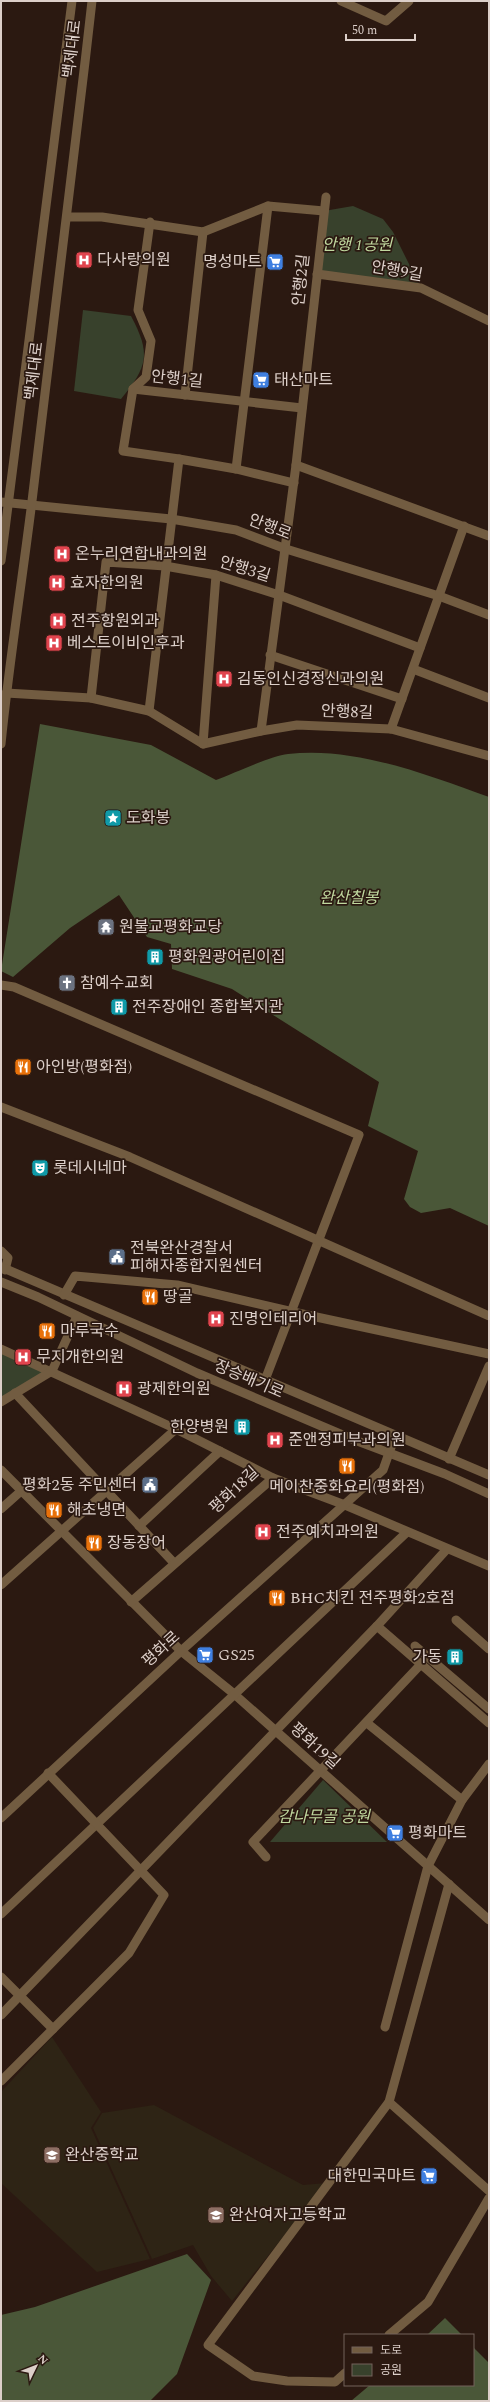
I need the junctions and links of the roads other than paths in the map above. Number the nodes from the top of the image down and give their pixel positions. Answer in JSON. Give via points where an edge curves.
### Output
{"nodes":[{"id":1,"x":72,"y":1,"type":"edge"},
{"id":2,"x":92,"y":1,"type":"edge"},
{"id":3,"x":341,"y":1,"type":"edge"},
{"id":4,"x":409,"y":1,"type":"edge"},
{"id":5,"x":326,"y":197,"type":"dead end"},
{"id":6,"x":268,"y":206,"type":"junction"},
{"id":7,"x":324,"y":211,"type":"junction"},
{"id":8,"x":68,"y":217,"type":"junction"},
{"id":9,"x":150,"y":222,"type":"junction"},
{"id":10,"x":203,"y":232,"type":"junction"},
{"id":11,"x":317,"y":274,"type":"junction"},
{"id":12,"x":489,"y":321,"type":"edge"},
{"id":13,"x":133,"y":389,"type":"junction"},
{"id":14,"x":185,"y":395,"type":"junction"},
{"id":15,"x":244,"y":402,"type":"junction"},
{"id":16,"x":302,"y":408,"type":"junction"},
{"id":17,"x":179,"y":459,"type":"junction"},
{"id":18,"x":296,"y":465,"type":"junction"},
{"id":19,"x":236,"y":469,"type":"junction"},
{"id":20,"x":294,"y":483,"type":"junction"},
{"id":21,"x":4,"y":502,"type":"edge"},
{"id":22,"x":32,"y":506,"type":"junction"},
{"id":23,"x":171,"y":519,"type":"junction"},
{"id":24,"x":464,"y":526,"type":"junction"},
{"id":25,"x":485,"y":534,"type":"edge"},
{"id":26,"x":286,"y":549,"type":"junction"},
{"id":27,"x":1,"y":561,"type":"edge"},
{"id":28,"x":165,"y":566,"type":"junction"},
{"id":29,"x":216,"y":575,"type":"junction"},
{"id":30,"x":279,"y":595,"type":"junction"},
{"id":31,"x":439,"y":596,"type":"junction"},
{"id":32,"x":489,"y":615,"type":"edge"},
{"id":33,"x":420,"y":648,"type":"junction"},
{"id":34,"x":270,"y":654,"type":"junction"},
{"id":35,"x":413,"y":669,"type":"junction"},
{"id":36,"x":6,"y":694,"type":"junction"},
{"id":37,"x":91,"y":698,"type":"junction"},
{"id":38,"x":489,"y":698,"type":"edge"},
{"id":39,"x":402,"y":699,"type":"junction"},
{"id":40,"x":149,"y":711,"type":"junction"},
{"id":41,"x":391,"y":729,"type":"junction"},
{"id":42,"x":261,"y":730,"type":"junction"},
{"id":43,"x":1,"y":744,"type":"edge"},
{"id":44,"x":203,"y":744,"type":"junction"},
{"id":45,"x":489,"y":756,"type":"edge"},
{"id":46,"x":1,"y":984,"type":"edge"},
{"id":47,"x":1,"y":1107,"type":"edge"},
{"id":48,"x":320,"y":1240,"type":"junction"},
{"id":49,"x":1,"y":1251,"type":"edge"},
{"id":50,"x":3,"y":1268,"type":"edge"},
{"id":51,"x":1,"y":1282,"type":"edge"},
{"id":52,"x":64,"y":1295,"type":"junction"},
{"id":53,"x":293,"y":1312,"type":"junction"},
{"id":54,"x":77,"y":1316,"type":"junction"},
{"id":55,"x":489,"y":1316,"type":"edge"},
{"id":56,"x":1,"y":1350,"type":"edge"},
{"id":57,"x":489,"y":1354,"type":"edge"},
{"id":58,"x":489,"y":1366,"type":"edge"},
{"id":59,"x":52,"y":1371,"type":"junction"},
{"id":60,"x":265,"y":1380,"type":"junction"},
{"id":61,"x":15,"y":1393,"type":"junction"},
{"id":62,"x":1,"y":1402,"type":"edge"},
{"id":63,"x":176,"y":1429,"type":"junction"},
{"id":64,"x":395,"y":1436,"type":"junction"},
{"id":65,"x":220,"y":1451,"type":"junction"},
{"id":66,"x":389,"y":1454,"type":"junction"},
{"id":67,"x":449,"y":1459,"type":"junction"},
{"id":68,"x":1,"y":1470,"type":"edge"},
{"id":69,"x":489,"y":1475,"type":"edge"},
{"id":70,"x":273,"y":1478,"type":"junction"},
{"id":71,"x":105,"y":1490,"type":"junction"},
{"id":72,"x":20,"y":1492,"type":"junction"},
{"id":73,"x":489,"y":1494,"type":"edge"},
{"id":74,"x":345,"y":1505,"type":"junction"},
{"id":75,"x":1,"y":1509,"type":"edge"},
{"id":76,"x":139,"y":1526,"type":"junction"},
{"id":77,"x":60,"y":1531,"type":"junction"},
{"id":78,"x":406,"y":1533,"type":"junction"},
{"id":79,"x":447,"y":1549,"type":"junction"},
{"id":80,"x":174,"y":1563,"type":"junction"},
{"id":81,"x":489,"y":1566,"type":"edge"},
{"id":82,"x":1,"y":1585,"type":"edge"},
{"id":83,"x":131,"y":1602,"type":"junction"},
{"id":84,"x":456,"y":1620,"type":"dead end"},
{"id":85,"x":377,"y":1626,"type":"junction"},
{"id":86,"x":415,"y":1646,"type":"dead end"},
{"id":87,"x":489,"y":1649,"type":"edge"},
{"id":88,"x":181,"y":1651,"type":"junction"},
{"id":89,"x":422,"y":1663,"type":"junction"},
{"id":90,"x":234,"y":1693,"type":"junction"},
{"id":91,"x":489,"y":1709,"type":"edge"},
{"id":92,"x":489,"y":1722,"type":"edge"},
{"id":93,"x":367,"y":1724,"type":"junction"},
{"id":94,"x":275,"y":1730,"type":"junction"},
{"id":95,"x":320,"y":1770,"type":"junction"},
{"id":96,"x":487,"y":1771,"type":"edge"},
{"id":97,"x":48,"y":1773,"type":"junction"},
{"id":98,"x":462,"y":1800,"type":"junction"},
{"id":99,"x":1,"y":1818,"type":"edge"},
{"id":100,"x":96,"y":1823,"type":"junction"},
{"id":101,"x":266,"y":1856,"type":"dead end"},
{"id":102,"x":428,"y":1866,"type":"junction"},
{"id":103,"x":141,"y":1871,"type":"junction"},
{"id":104,"x":449,"y":1884,"type":"junction"},
{"id":105,"x":1,"y":1914,"type":"edge"},
{"id":106,"x":489,"y":1920,"type":"edge"},
{"id":107,"x":1,"y":1977,"type":"edge"},
{"id":108,"x":19,"y":1996,"type":"junction"},
{"id":109,"x":1,"y":2015,"type":"edge"},
{"id":110,"x":385,"y":2027,"type":"dead end"},
{"id":111,"x":53,"y":2029,"type":"junction"},
{"id":112,"x":1,"y":2082,"type":"edge"},
{"id":113,"x":389,"y":2102,"type":"junction"},
{"id":114,"x":489,"y":2191,"type":"edge"},
{"id":115,"x":489,"y":2198,"type":"edge"},
{"id":116,"x":390,"y":2334,"type":"edge"},
{"id":117,"x":344,"y":2374,"type":"edge"}],
"edges":[{"from":1,"to":21,"type":"street","name":"백제대로"},
{"from":2,"to":8,"type":"street","name":"백제대로"},
{"from":3,"to":4,"type":"street","via":[[386,21]]},
{"from":5,"to":7,"type":"street","name":"안행2길"},
{"from":6,"to":7,"type":"street"},
{"from":6,"to":10,"type":"street"},
{"from":6,"to":15,"type":"street"},
{"from":7,"to":11,"type":"street","name":"안행2길"},
{"from":8,"to":9,"type":"street","via":[[102,217]]},
{"from":8,"to":22,"type":"street","name":"백제대로"},
{"from":9,"to":10,"type":"street"},
{"from":9,"to":13,"type":"street","name":"안행1길","via":[[138,310],[151,341],[146,377]]},
{"from":10,"to":14,"type":"street"},
{"from":11,"to":12,"type":"street","name":"안행9길","via":[[421,288]]},
{"from":11,"to":16,"type":"street","name":"안행2길"},
{"from":13,"to":14,"type":"street","name":"안행1길"},
{"from":13,"to":17,"type":"street","name":"안행1길","via":[[123,451]]},
{"from":14,"to":15,"type":"street","name":"안행1길"},
{"from":15,"to":16,"type":"street"},
{"from":15,"to":19,"type":"street"},
{"from":16,"to":18,"type":"street","name":"안행2길"},
{"from":17,"to":19,"type":"street"},
{"from":17,"to":23,"type":"street"},
{"from":18,"to":20,"type":"street","name":"안행2길"},
{"from":18,"to":24,"type":"street"},
{"from":19,"to":20,"type":"street"},
{"from":20,"to":26,"type":"street","name":"안행2길"},
{"from":21,"to":22,"type":"street","name":"안행로"},
{"from":21,"to":27,"type":"street","name":"백제대로"},
{"from":22,"to":23,"type":"street","name":"안행로"},
{"from":22,"to":36,"type":"street","name":"백제대로"},
{"from":23,"to":26,"type":"street","name":"안행로","via":[[236,530]]},
{"from":23,"to":28,"type":"street"},
{"from":24,"to":25,"type":"street"},
{"from":24,"to":31,"type":"street"},
{"from":26,"to":30,"type":"street","name":"안행3길"},
{"from":26,"to":31,"type":"street","name":"안행로"},
{"from":28,"to":29,"type":"street","name":"안행3길"},
{"from":28,"to":37,"type":"street","name":"안행3길","via":[[106,562]]},
{"from":28,"to":40,"type":"street"},
{"from":29,"to":30,"type":"street","name":"안행3길"},
{"from":29,"to":44,"type":"street"},
{"from":30,"to":33,"type":"street","name":"안행3길"},
{"from":30,"to":34,"type":"street","name":"안행3길"},
{"from":31,"to":32,"type":"street","name":"안행로"},
{"from":31,"to":33,"type":"street"},
{"from":33,"to":35,"type":"street"},
{"from":34,"to":39,"type":"street"},
{"from":34,"to":42,"type":"street","name":"안행3길"},
{"from":35,"to":38,"type":"street"},
{"from":35,"to":39,"type":"street"},
{"from":36,"to":37,"type":"street"},
{"from":36,"to":43,"type":"street","name":"백제대로"},
{"from":37,"to":40,"type":"street"},
{"from":39,"to":41,"type":"street"},
{"from":40,"to":44,"type":"street"},
{"from":41,"to":42,"type":"street","name":"안행8길","via":[[297,725]]},
{"from":41,"to":45,"type":"street","name":"안행8길"},
{"from":42,"to":44,"type":"street","name":"안행8길"},
{"from":46,"to":48,"type":"street","via":[[14,987],[359,1135]]},
{"from":47,"to":48,"type":"street","via":[[130,1157]]},
{"from":48,"to":53,"type":"street"},
{"from":48,"to":55,"type":"street"},
{"from":49,"to":50,"type":"street","via":[[8,1258]]},
{"from":50,"to":52,"type":"street","name":"장승배기로"},
{"from":51,"to":54,"type":"street","name":"장승배기로"},
{"from":52,"to":53,"type":"street","via":[[75,1276],[82,1276],[177,1285]]},
{"from":52,"to":60,"type":"street","name":"장승배기로"},
{"from":53,"to":57,"type":"street"},
{"from":53,"to":60,"type":"street"},
{"from":54,"to":59,"type":"street"},
{"from":54,"to":66,"type":"street","name":"장승배기로","via":[[197,1373]]},
{"from":56,"to":59,"type":"street","name":"평화18길"},
{"from":58,"to":67,"type":"street"},
{"from":59,"to":61,"type":"street"},
{"from":59,"to":63,"type":"street","name":"평화18길"},
{"from":60,"to":64,"type":"street","name":"장승배기로"},
{"from":61,"to":62,"type":"street"},
{"from":61,"to":71,"type":"street"},
{"from":63,"to":65,"type":"street","name":"평화18길"},
{"from":63,"to":71,"type":"street"},
{"from":64,"to":66,"type":"street","name":"평화로"},
{"from":64,"to":67,"type":"street","name":"장승배기로"},
{"from":65,"to":70,"type":"street","name":"평화18길"},
{"from":65,"to":76,"type":"street"},
{"from":66,"to":73,"type":"street","name":"장승배기로","via":[[445,1474]]},
{"from":66,"to":74,"type":"street","name":"평화로","via":[[383,1470]]},
{"from":67,"to":69,"type":"street","name":"장승배기로"},
{"from":68,"to":72,"type":"street"},
{"from":70,"to":74,"type":"street"},
{"from":70,"to":80,"type":"street","name":"평화18길"},
{"from":71,"to":76,"type":"street"},
{"from":71,"to":77,"type":"street"},
{"from":72,"to":75,"type":"street"},
{"from":72,"to":77,"type":"street"},
{"from":74,"to":78,"type":"street"},
{"from":74,"to":88,"type":"street","name":"평화로"},
{"from":76,"to":80,"type":"street"},
{"from":77,"to":82,"type":"street"},
{"from":77,"to":83,"type":"street"},
{"from":78,"to":79,"type":"street"},
{"from":78,"to":90,"type":"street"},
{"from":79,"to":81,"type":"street"},
{"from":79,"to":85,"type":"street"},
{"from":80,"to":83,"type":"street","name":"평화18길"},
{"from":83,"to":88,"type":"street"},
{"from":84,"to":87,"type":"street"},
{"from":85,"to":89,"type":"street"},
{"from":85,"to":94,"type":"street"},
{"from":86,"to":91,"type":"street"},
{"from":88,"to":90,"type":"street","name":"평화19길"},
{"from":88,"to":97,"type":"street","name":"평화로"},
{"from":89,"to":92,"type":"street"},
{"from":89,"to":93,"type":"street"},
{"from":90,"to":94,"type":"street","name":"평화19길"},
{"from":90,"to":100,"type":"street"},
{"from":93,"to":95,"type":"street"},
{"from":93,"to":98,"type":"street"},
{"from":94,"to":95,"type":"street","name":"평화19길"},
{"from":94,"to":103,"type":"street"},
{"from":95,"to":101,"type":"street","via":[[253,1842]]},
{"from":95,"to":102,"type":"street","name":"평화19길"},
{"from":96,"to":98,"type":"street"},
{"from":97,"to":99,"type":"street","name":"평화로"},
{"from":97,"to":100,"type":"street"},
{"from":98,"to":102,"type":"street"},
{"from":100,"to":103,"type":"street"},
{"from":100,"to":105,"type":"street"},
{"from":102,"to":104,"type":"street","name":"평화19길"},
{"from":102,"to":110,"type":"street"},
{"from":103,"to":108,"type":"street"},
{"from":103,"to":111,"type":"street","via":[[164,1895],[129,1953]]},
{"from":104,"to":106,"type":"street","name":"평화19길"},
{"from":104,"to":113,"type":"street"},
{"from":107,"to":108,"type":"street"},
{"from":108,"to":109,"type":"street"},
{"from":108,"to":111,"type":"street"},
{"from":111,"to":112,"type":"street"},
{"from":113,"to":114,"type":"street"},
{"from":113,"to":117,"type":"street","via":[[208,2345],[253,2376],[287,2381],[335,2382]]},
{"from":115,"to":116,"type":"street","via":[[428,2302]]}]}
